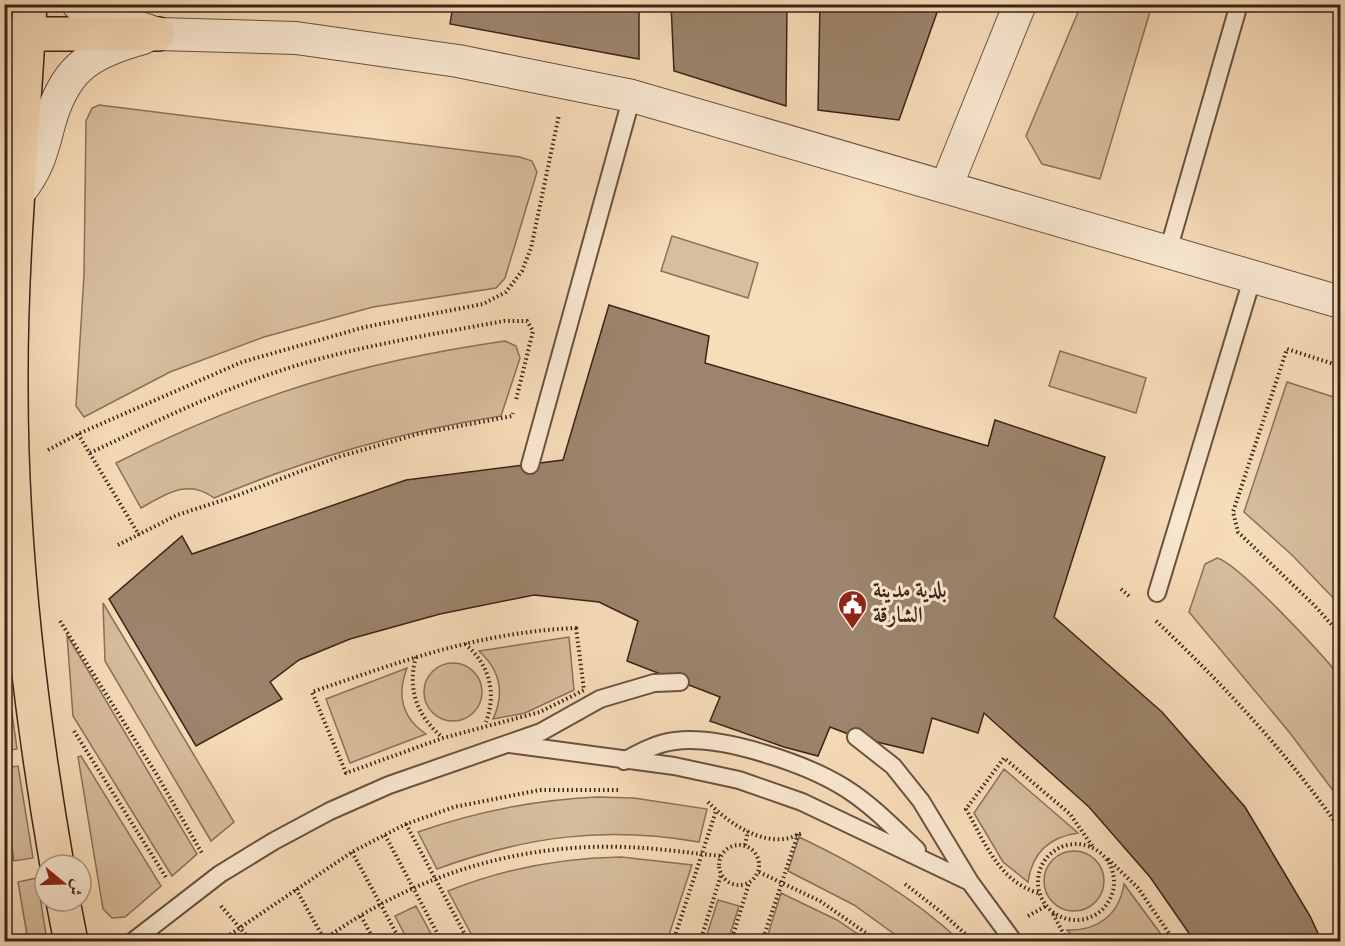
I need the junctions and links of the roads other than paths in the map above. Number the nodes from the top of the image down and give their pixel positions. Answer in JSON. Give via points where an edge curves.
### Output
{"nodes":[{"id":1,"x":78,"y":4,"type":"edge"},
{"id":2,"x":1020,"y":4,"type":"edge"},
{"id":3,"x":1239,"y":4,"type":"edge"},
{"id":4,"x":21,"y":25,"type":"edge"},
{"id":5,"x":158,"y":34,"type":"junction"},
{"id":6,"x":632,"y":96,"type":"junction"},
{"id":7,"x":946,"y":187,"type":"junction"},
{"id":8,"x":20,"y":191,"type":"junction"},
{"id":9,"x":1168,"y":251,"type":"junction"},
{"id":10,"x":1253,"y":276,"type":"junction"},
{"id":11,"x":1341,"y":302,"type":"edge"},
{"id":12,"x":530,"y":465,"type":"dead end"},
{"id":13,"x":1157,"y":593,"type":"dead end"},
{"id":14,"x":680,"y":682,"type":"dead end"},
{"id":15,"x":856,"y":737,"type":"dead end"},
{"id":16,"x":509,"y":744,"type":"junction"},
{"id":17,"x":624,"y":761,"type":"junction"},
{"id":18,"x":55,"y":853,"type":"edge"},
{"id":19,"x":930,"y":862,"type":"junction"},
{"id":20,"x":970,"y":882,"type":"junction"},
{"id":21,"x":65,"y":913,"type":"edge"},
{"id":22,"x":71,"y":942,"type":"edge"},
{"id":23,"x":132,"y":942,"type":"edge"},
{"id":24,"x":1014,"y":942,"type":"edge"}],
"edges":[{"from":1,"to":5,"type":"street"},
{"from":2,"to":7,"type":"street"},
{"from":3,"to":9,"type":"lane"},
{"from":4,"to":5,"type":"main road"},
{"from":4,"to":8,"type":"main road"},
{"from":5,"to":6,"type":"street","via":[[296,38],[447,60]]},
{"from":5,"to":8,"type":"street","via":[[112,46],[74,70],[61,89],[36,169]]},
{"from":6,"to":7,"type":"street"},
{"from":6,"to":12,"type":"lane"},
{"from":7,"to":9,"type":"street"},
{"from":8,"to":18,"type":"main road","via":[[12,318],[12,470],[38,742]]},
{"from":9,"to":10,"type":"street"},
{"from":10,"to":11,"type":"street"},
{"from":10,"to":13,"type":"lane"},
{"from":14,"to":16,"type":"lane","via":[[654,683],[600,699],[571,717]]},
{"from":15,"to":20,"type":"lane","via":[[893,766],[921,801]]},
{"from":16,"to":17,"type":"lane"},
{"from":16,"to":23,"type":"lane","via":[[389,785],[330,811],[274,841],[203,887]]},
{"from":17,"to":19,"type":"lane","via":[[707,772],[771,790]]},
{"from":17,"to":19,"type":"lane","via":[[648,748],[699,739],[806,768],[862,800]]},
{"from":19,"to":20,"type":"lane"},
{"from":20,"to":24,"type":"lane"},
{"from":21,"to":22,"type":"main road"}]}
